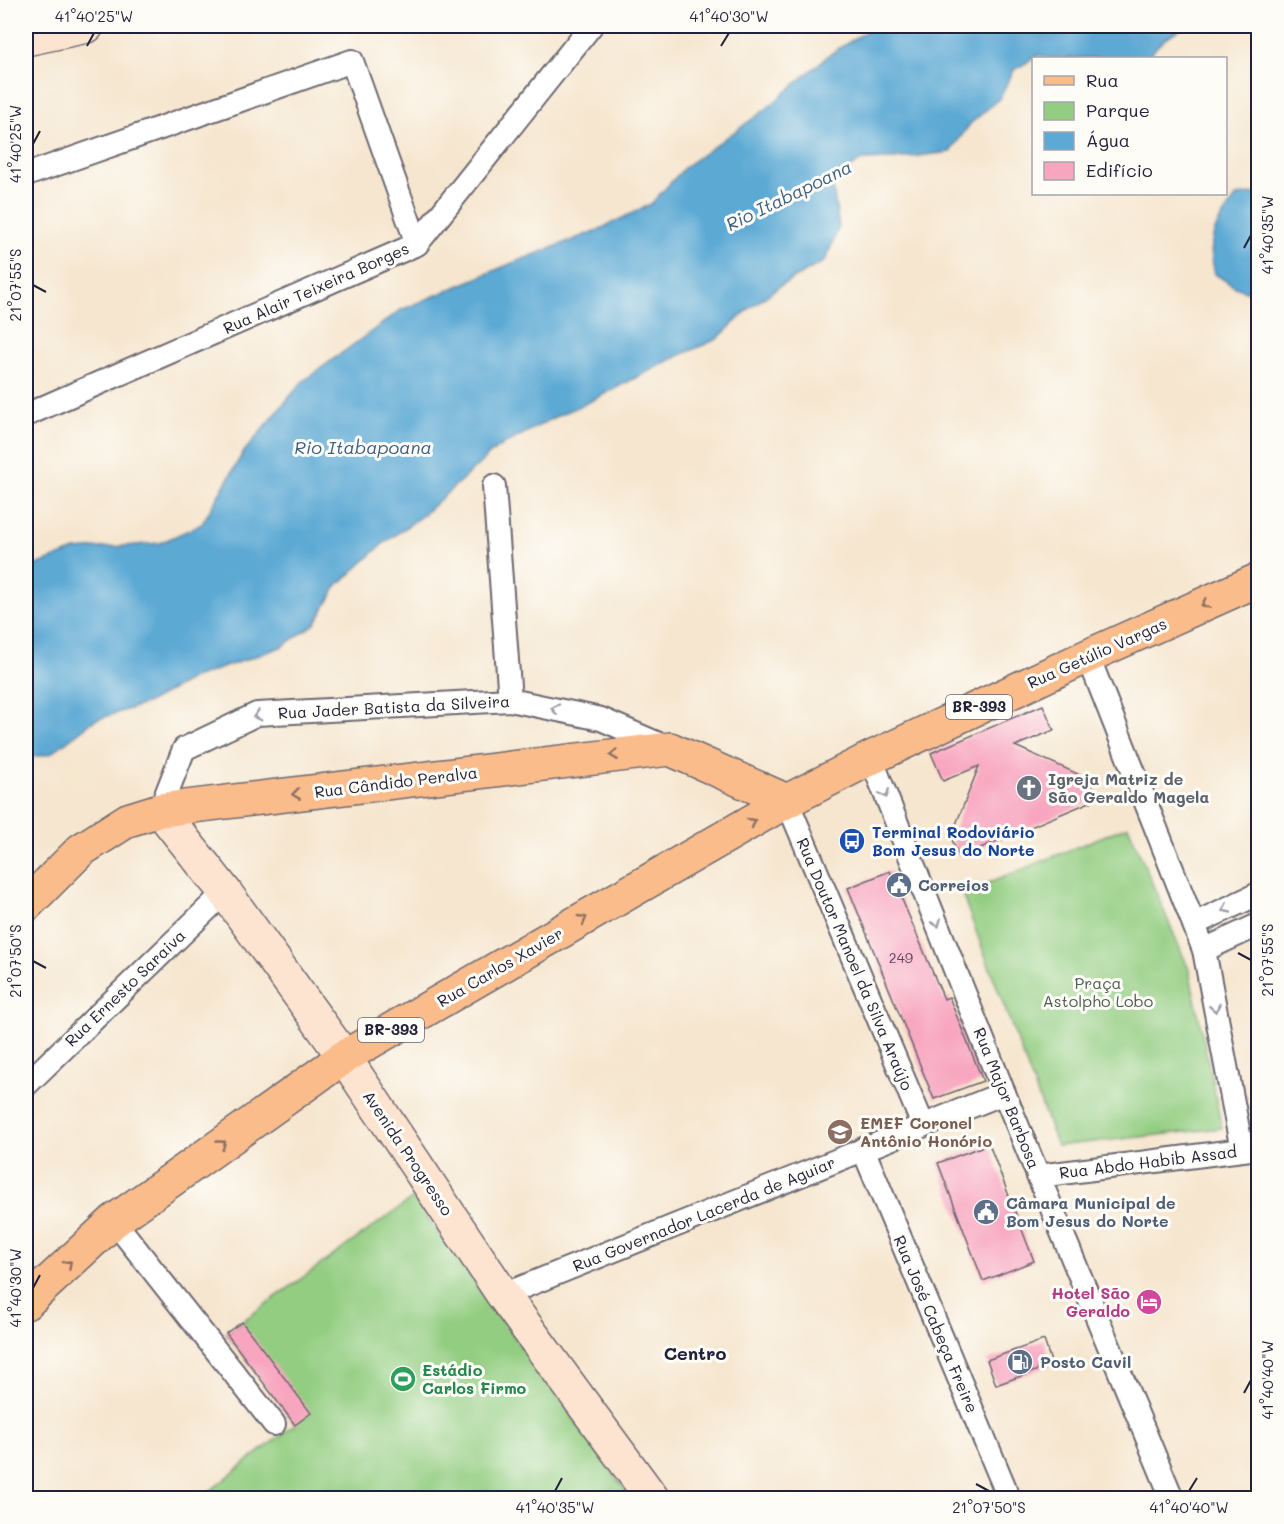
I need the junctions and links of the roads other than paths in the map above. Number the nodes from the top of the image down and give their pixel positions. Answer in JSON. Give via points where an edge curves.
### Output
{"nodes":[{"id":1,"x":87,"y":26,"type":"edge"},
{"id":2,"x":591,"y":26,"type":"edge"},
{"id":3,"x":26,"y":39,"type":"edge"},
{"id":4,"x":26,"y":175,"type":"edge"},
{"id":5,"x":417,"y":244,"type":"junction"},
{"id":6,"x":26,"y":415,"type":"edge"},
{"id":7,"x":494,"y":486,"type":"dead end"},
{"id":8,"x":1258,"y":580,"type":"edge"},
{"id":9,"x":1088,"y":656,"type":"junction"},
{"id":10,"x":510,"y":700,"type":"junction"},
{"id":11,"x":670,"y":749,"type":"junction"},
{"id":12,"x":871,"y":758,"type":"junction"},
{"id":13,"x":787,"y":801,"type":"junction"},
{"id":14,"x":160,"y":810,"type":"junction"},
{"id":15,"x":225,"y":892,"type":"junction"},
{"id":16,"x":1258,"y":894,"type":"edge"},
{"id":17,"x":26,"y":905,"type":"edge"},
{"id":18,"x":1194,"y":924,"type":"junction"},
{"id":19,"x":1258,"y":925,"type":"edge"},
{"id":20,"x":1204,"y":950,"type":"junction"},
{"id":21,"x":344,"y":1057,"type":"junction"},
{"id":22,"x":26,"y":1084,"type":"edge"},
{"id":23,"x":1004,"y":1093,"type":"junction"},
{"id":24,"x":923,"y":1125,"type":"junction"},
{"id":25,"x":863,"y":1149,"type":"junction"},
{"id":26,"x":1250,"y":1149,"type":"edge"},
{"id":27,"x":1038,"y":1176,"type":"junction"},
{"id":28,"x":114,"y":1221,"type":"junction"},
{"id":29,"x":503,"y":1295,"type":"junction"},
{"id":30,"x":26,"y":1303,"type":"edge"},
{"id":31,"x":274,"y":1424,"type":"dead end"},
{"id":32,"x":652,"y":1498,"type":"edge"},
{"id":33,"x":1009,"y":1498,"type":"edge"},
{"id":34,"x":1172,"y":1498,"type":"edge"}],
"edges":[{"from":1,"to":3,"type":"street"},
{"from":2,"to":5,"type":"street","name":"Rua Alair Teixeira Borges"},
{"from":4,"to":5,"type":"street","via":[[352,61]]},
{"from":5,"to":6,"type":"street","name":"Rua Alair Teixeira Borges"},
{"from":7,"to":10,"type":"street"},
{"from":8,"to":9,"type":"main road","name":"Rua Getúlio Vargas","number":"BR-393","one_way":true},
{"from":9,"to":12,"type":"main road","name":"Rua Getúlio Vargas","number":"BR-393"},
{"from":9,"to":18,"type":"street"},
{"from":11,"to":10,"type":"street","name":"Rua Jader Batista da Silveira","one_way":true,"via":[[601,720]]},
{"from":10,"to":14,"type":"street","name":"Rua Jader Batista da Silveira","one_way":true,"via":[[257,714],[184,749]]},
{"from":11,"to":13,"type":"main road"},
{"from":11,"to":14,"type":"main road","name":"Rua Cândido Peralva","one_way":true},
{"from":12,"to":13,"type":"main road","number":"BR-393"},
{"from":12,"to":23,"type":"street","name":"Rua Major Barbosa","one_way":true},
{"from":21,"to":13,"type":"main road","name":"Rua Carlos Xavier","number":"BR-393","one_way":true},
{"from":13,"to":24,"type":"street","name":"Rua Doutor Manoel da Silva Araújo"},
{"from":14,"to":15,"type":"street","name":"Avenida Progresso"},
{"from":14,"to":17,"type":"main road","name":"Rua Cândido Peralva","via":[[128,820],[81,850]]},
{"from":15,"to":21,"type":"street","name":"Avenida Progresso"},
{"from":15,"to":22,"type":"street","name":"Rua Ernesto Saraiva"},
{"from":16,"to":18,"type":"street","one_way":true},
{"from":18,"to":20,"type":"street"},
{"from":19,"to":20,"type":"street"},
{"from":20,"to":26,"type":"street","one_way":true},
{"from":28,"to":21,"type":"main road","name":"Rua Carlos Xavier","number":"BR-393","one_way":true},
{"from":21,"to":29,"type":"street","name":"Avenida Progresso"},
{"from":23,"to":24,"type":"street","name":"Rua Governador Lacerda de Aguiar"},
{"from":23,"to":27,"type":"street","name":"Rua Major Barbosa"},
{"from":24,"to":25,"type":"street","name":"Rua Governador Lacerda de Aguiar"},
{"from":25,"to":29,"type":"street","name":"Rua Governador Lacerda de Aguiar"},
{"from":25,"to":33,"type":"street","name":"Rua José Cabeça Freire"},
{"from":26,"to":27,"type":"street","name":"Rua Abdo Habib Assad"},
{"from":27,"to":34,"type":"street","name":"Rua Major Barbosa"},
{"from":30,"to":28,"type":"main road","name":"Rua Carlos Xavier","number":"BR-393","one_way":true},
{"from":28,"to":31,"type":"street"},
{"from":29,"to":32,"type":"street","name":"Avenida Progresso"}]}
